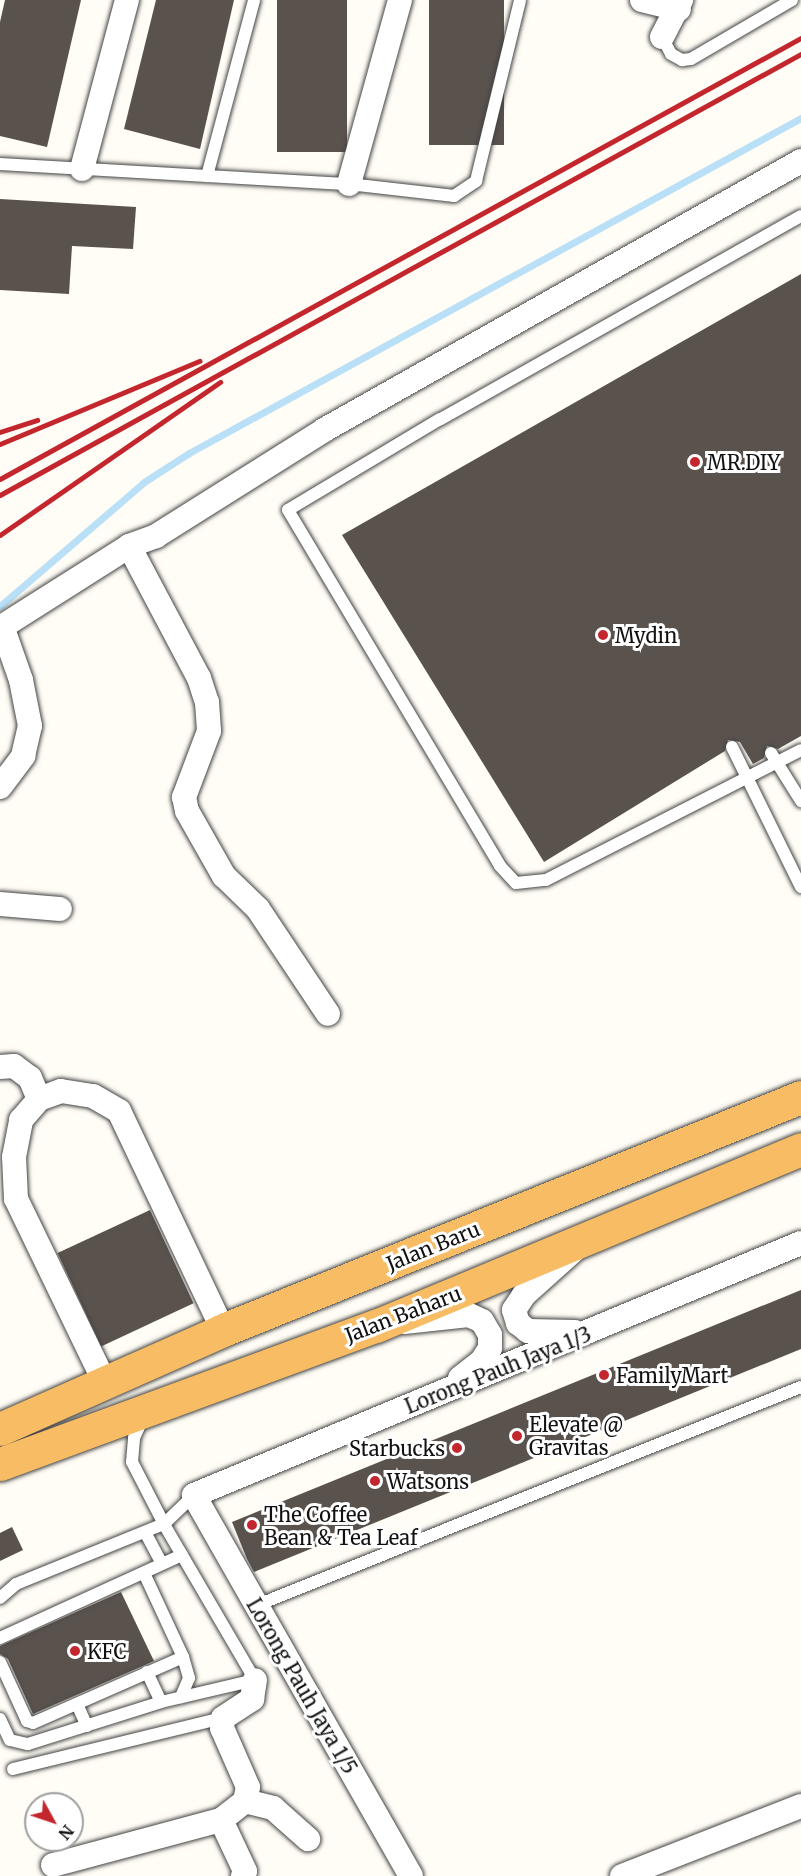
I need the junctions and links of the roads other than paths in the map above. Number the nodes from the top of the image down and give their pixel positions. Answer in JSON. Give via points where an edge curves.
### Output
{"nodes":[{"id":1,"x":127,"y":0,"type":"edge"},
{"id":2,"x":254,"y":0,"type":"edge"},
{"id":3,"x":400,"y":0,"type":"edge"},
{"id":4,"x":520,"y":0,"type":"edge"},
{"id":5,"x":642,"y":0,"type":"edge"},
{"id":6,"x":788,"y":1,"type":"edge"},
{"id":7,"x":680,"y":4,"type":"edge"},
{"id":8,"x":662,"y":37,"type":"joint"},
{"id":9,"x":801,"y":161,"type":"edge"},
{"id":10,"x":0,"y":164,"type":"edge"},
{"id":11,"x":82,"y":169,"type":"junction"},
{"id":12,"x":207,"y":176,"type":"junction"},
{"id":13,"x":349,"y":184,"type":"junction"},
{"id":14,"x":801,"y":216,"type":"edge"},
{"id":15,"x":129,"y":546,"type":"junction"},
{"id":16,"x":1,"y":627,"type":"edge"},
{"id":17,"x":732,"y":747,"type":"dead end"},
{"id":18,"x":801,"y":750,"type":"edge"},
{"id":19,"x":774,"y":758,"type":"junction"},
{"id":20,"x":748,"y":777,"type":"junction"},
{"id":21,"x":0,"y":787,"type":"edge"},
{"id":22,"x":801,"y":801,"type":"edge"},
{"id":23,"x":801,"y":886,"type":"edge"},
{"id":24,"x":0,"y":904,"type":"edge"},
{"id":25,"x":60,"y":909,"type":"dead end"},
{"id":26,"x":328,"y":1014,"type":"dead end"},
{"id":27,"x":0,"y":1066,"type":"edge"},
{"id":28,"x":801,"y":1097,"type":"edge"},
{"id":29,"x":39,"y":1099,"type":"junction"},
{"id":30,"x":801,"y":1149,"type":"edge"},
{"id":31,"x":584,"y":1242,"type":"junction"},
{"id":32,"x":801,"y":1244,"type":"edge"},
{"id":33,"x":376,"y":1326,"type":"junction"},
{"id":34,"x":223,"y":1330,"type":"junction"},
{"id":35,"x":595,"y":1331,"type":"junction"},
{"id":36,"x":106,"y":1385,"type":"junction"},
{"id":37,"x":801,"y":1387,"type":"edge"},
{"id":38,"x":444,"y":1391,"type":"junction"},
{"id":39,"x":147,"y":1409,"type":"junction"},
{"id":40,"x":0,"y":1429,"type":"edge"},
{"id":41,"x":0,"y":1464,"type":"edge"},
{"id":42,"x":194,"y":1495,"type":"junction"},
{"id":43,"x":164,"y":1524,"type":"junction"},
{"id":44,"x":145,"y":1532,"type":"junction"},
{"id":45,"x":182,"y":1555,"type":"junction"},
{"id":46,"x":162,"y":1564,"type":"junction"},
{"id":47,"x":144,"y":1573,"type":"junction"},
{"id":48,"x":0,"y":1598,"type":"edge"},
{"id":49,"x":255,"y":1606,"type":"junction"},
{"id":50,"x":0,"y":1638,"type":"edge"},
{"id":51,"x":183,"y":1657,"type":"junction"},
{"id":52,"x":0,"y":1662,"type":"edge"},
{"id":53,"x":147,"y":1672,"type":"junction"},
{"id":54,"x":255,"y":1680,"type":"junction"},
{"id":55,"x":181,"y":1697,"type":"junction"},
{"id":56,"x":161,"y":1702,"type":"junction"},
{"id":57,"x":77,"y":1704,"type":"junction"},
{"id":58,"x":223,"y":1718,"type":"junction"},
{"id":59,"x":0,"y":1719,"type":"edge"},
{"id":60,"x":87,"y":1726,"type":"junction"},
{"id":61,"x":13,"y":1769,"type":"dead end"},
{"id":62,"x":245,"y":1800,"type":"junction"},
{"id":63,"x":801,"y":1806,"type":"edge"},
{"id":64,"x":221,"y":1820,"type":"junction"},
{"id":65,"x":308,"y":1839,"type":"dead end"},
{"id":66,"x":52,"y":1865,"type":"dead end"},
{"id":67,"x":243,"y":1876,"type":"edge"},
{"id":68,"x":411,"y":1876,"type":"edge"},
{"id":69,"x":622,"y":1876,"type":"edge"}],
"edges":[{"from":1,"to":11,"type":"street"},
{"from":2,"to":12,"type":"lane"},
{"from":3,"to":13,"type":"street"},
{"from":4,"to":13,"type":"lane","via":[[476,181],[453,196]]},
{"from":5,"to":7,"type":"street"},
{"from":6,"to":8,"type":"lane","via":[[691,59],[682,60],[671,54]]},
{"from":7,"to":8,"type":"street"},
{"from":9,"to":15,"type":"street","via":[[324,430],[156,536]]},
{"from":10,"to":11,"type":"lane"},
{"from":11,"to":12,"type":"lane"},
{"from":12,"to":13,"type":"lane"},
{"from":14,"to":20,"type":"lane","via":[[440,419],[288,510],[500,866],[516,883],[546,880]]},
{"from":15,"to":16,"type":"street"},
{"from":15,"to":26,"type":"street","via":[[199,678],[207,702],[209,731],[184,797],[187,811],[224,876],[258,909]]},
{"from":16,"to":21,"type":"street","via":[[21,680],[30,726],[22,756]]},
{"from":17,"to":20,"type":"lane"},
{"from":18,"to":19,"type":"lane"},
{"from":19,"to":20,"type":"lane"},
{"from":19,"to":22,"type":"lane"},
{"from":20,"to":23,"type":"lane"},
{"from":24,"to":25,"type":"street"},
{"from":27,"to":29,"type":"street","via":[[14,1066],[30,1078]]},
{"from":28,"to":34,"type":"highway","name":"Jalan Baru"},
{"from":29,"to":34,"type":"street","via":[[61,1091],[93,1096],[119,1111]]},
{"from":29,"to":36,"type":"street","via":[[21,1120],[14,1157],[16,1199]]},
{"from":30,"to":31,"type":"highway","name":"Jalan Baharu"},
{"from":31,"to":33,"type":"highway","name":"Jalan Baharu"},
{"from":31,"to":35,"type":"street","via":[[524,1295],[514,1310],[518,1323],[528,1330],[550,1334]]},
{"from":32,"to":35,"type":"street","name":"Lorong Pauh Jaya 1/3"},
{"from":33,"to":38,"type":"street","via":[[470,1315],[482,1321],[490,1335],[482,1361]]},
{"from":33,"to":39,"type":"highway","name":"Jalan Baharu"},
{"from":34,"to":36,"type":"highway","name":"Jalan Baru"},
{"from":35,"to":38,"type":"street","name":"Lorong Pauh Jaya 1/3"},
{"from":36,"to":40,"type":"highway","name":"Jalan Baru"},
{"from":37,"to":49,"type":"lane"},
{"from":38,"to":42,"type":"street","name":"Lorong Pauh Jaya 1/3"},
{"from":39,"to":41,"type":"highway","name":"Jalan Baharu"},
{"from":39,"to":43,"type":"lane","via":[[134,1438],[132,1462]]},
{"from":42,"to":43,"type":"lane"},
{"from":42,"to":49,"type":"street","name":"Lorong Pauh Jaya 1/5"},
{"from":43,"to":44,"type":"lane"},
{"from":43,"to":45,"type":"lane"},
{"from":44,"to":46,"type":"lane"},
{"from":44,"to":48,"type":"lane","via":[[16,1584]]},
{"from":45,"to":46,"type":"lane"},
{"from":45,"to":54,"type":"lane"},
{"from":46,"to":47,"type":"lane"},
{"from":47,"to":50,"type":"lane"},
{"from":47,"to":51,"type":"lane"},
{"from":49,"to":68,"type":"street","name":"Lorong Pauh Jaya 1/5"},
{"from":51,"to":53,"type":"lane"},
{"from":51,"to":55,"type":"lane","via":[[189,1678]]},
{"from":52,"to":57,"type":"lane","via":[[27,1721],[33,1723]]},
{"from":53,"to":56,"type":"lane"},
{"from":53,"to":57,"type":"lane"},
{"from":54,"to":55,"type":"lane"},
{"from":54,"to":58,"type":"street","via":[[252,1700]]},
{"from":55,"to":56,"type":"lane"},
{"from":56,"to":60,"type":"lane"},
{"from":57,"to":60,"type":"lane"},
{"from":58,"to":61,"type":"lane"},
{"from":58,"to":62,"type":"street","via":[[222,1728],[248,1787]]},
{"from":59,"to":60,"type":"lane","via":[[10,1740],[28,1744]]},
{"from":62,"to":64,"type":"street"},
{"from":62,"to":65,"type":"street","via":[[273,1808]]},
{"from":63,"to":69,"type":"street"},
{"from":64,"to":66,"type":"street"},
{"from":64,"to":67,"type":"street","via":[[245,1871]]}]}
